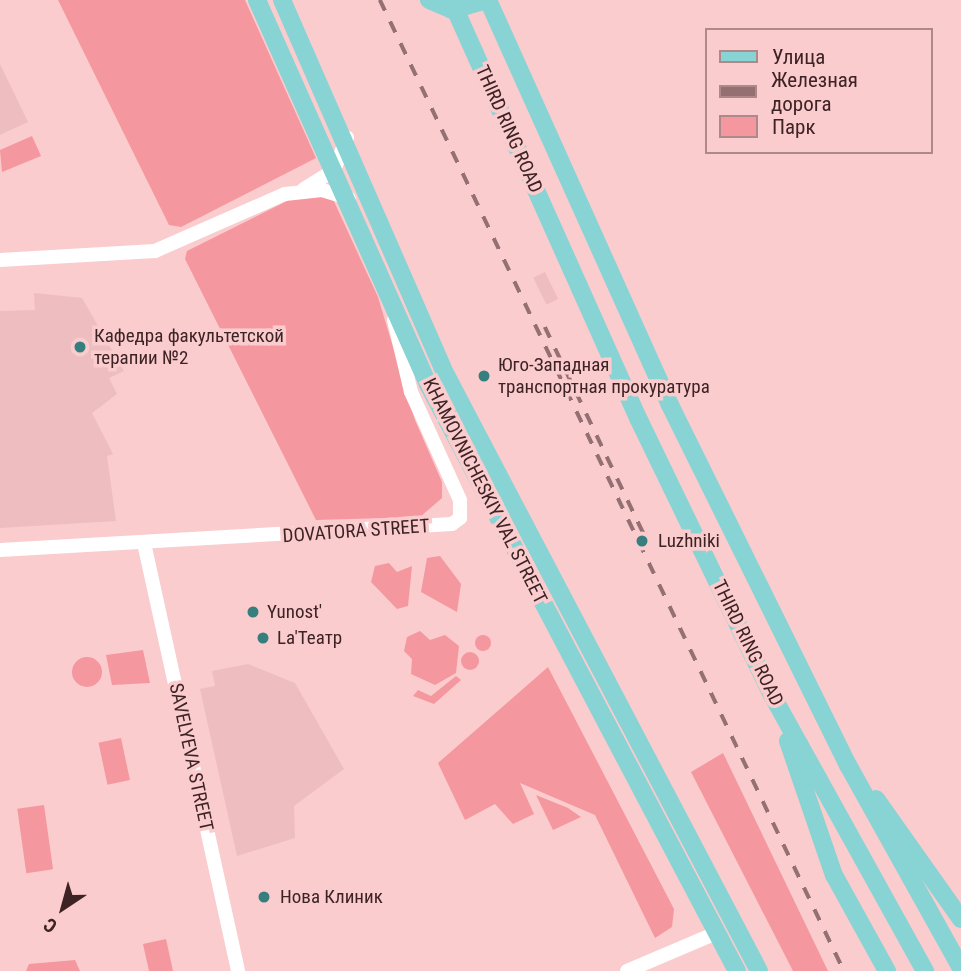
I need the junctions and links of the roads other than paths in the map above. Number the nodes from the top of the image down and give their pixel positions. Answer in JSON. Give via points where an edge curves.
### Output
{"nodes":[{"id":1,"x":257,"y":0,"type":"edge"},
{"id":2,"x":282,"y":0,"type":"edge"},
{"id":3,"x":429,"y":0,"type":"edge"},
{"id":4,"x":451,"y":0,"type":"edge"},
{"id":5,"x":487,"y":0,"type":"edge"},
{"id":6,"x":497,"y":0,"type":"edge"},
{"id":7,"x":516,"y":62,"type":"junction"},
{"id":8,"x":347,"y":137,"type":"junction"},
{"id":9,"x":334,"y":161,"type":"junction"},
{"id":10,"x":292,"y":193,"type":"junction"},
{"id":11,"x":351,"y":198,"type":"junction"},
{"id":12,"x":0,"y":260,"type":"edge"},
{"id":13,"x":385,"y":281,"type":"junction"},
{"id":14,"x":144,"y":543,"type":"junction"},
{"id":15,"x":0,"y":550,"type":"edge"},
{"id":16,"x":772,"y":695,"type":"junction"},
{"id":17,"x":848,"y":765,"type":"junction"},
{"id":18,"x":961,"y":919,"type":"edge"},
{"id":19,"x":716,"y":933,"type":"junction"},
{"id":20,"x":961,"y":968,"type":"edge"},
{"id":21,"x":238,"y":971,"type":"edge"},
{"id":22,"x":627,"y":971,"type":"edge"},
{"id":23,"x":737,"y":971,"type":"edge"},
{"id":24,"x":759,"y":971,"type":"edge"},
{"id":25,"x":887,"y":971,"type":"edge"},
{"id":26,"x":925,"y":971,"type":"edge"}],
"edges":[{"from":1,"to":9,"type":"main road","name":"KHAMOVNICHESKIY VAL STREET"},
{"from":2,"to":8,"type":"main road","name":"KHAMOVNICHESKIY VAL STREET"},
{"from":3,"to":5,"type":"main road","via":[[452,10]]},
{"from":4,"to":16,"type":"main road","name":"THIRD RING ROAD","via":[[639,419]]},
{"from":5,"to":7,"type":"main road","name":"THIRD RING ROAD"},
{"from":6,"to":7,"type":"main road"},
{"from":7,"to":17,"type":"main road","name":"THIRD RING ROAD","via":[[670,405]]},
{"from":8,"to":9,"type":"street"},
{"from":8,"to":24,"type":"main road","name":"KHAMOVNICHESKIY VAL STREET","via":[[446,375]]},
{"from":9,"to":10,"type":"street"},
{"from":9,"to":11,"type":"main road","name":"KHAMOVNICHESKIY VAL STREET"},
{"from":10,"to":11,"type":"street"},
{"from":10,"to":12,"type":"street","via":[[155,250]]},
{"from":11,"to":13,"type":"main road","name":"KHAMOVNICHESKIY VAL STREET"},
{"from":13,"to":14,"type":"street","name":"DOVATORA STREET","via":[[411,392],[460,500],[460,518],[408,529]]},
{"from":13,"to":19,"type":"main road","name":"KHAMOVNICHESKIY VAL STREET","via":[[428,384]]},
{"from":14,"to":15,"type":"street","name":"DOVATORA STREET"},
{"from":14,"to":21,"type":"street","name":"SAVELYEVA STREET"},
{"from":16,"to":25,"type":"main road","via":[[834,875]]},
{"from":16,"to":26,"type":"main road","name":"THIRD RING ROAD"},
{"from":17,"to":18,"type":"main road","via":[[920,853]]},
{"from":17,"to":20,"type":"main road","name":"THIRD RING ROAD"},
{"from":19,"to":22,"type":"street"},
{"from":19,"to":23,"type":"main road","name":"KHAMOVNICHESKIY VAL STREET"}]}
